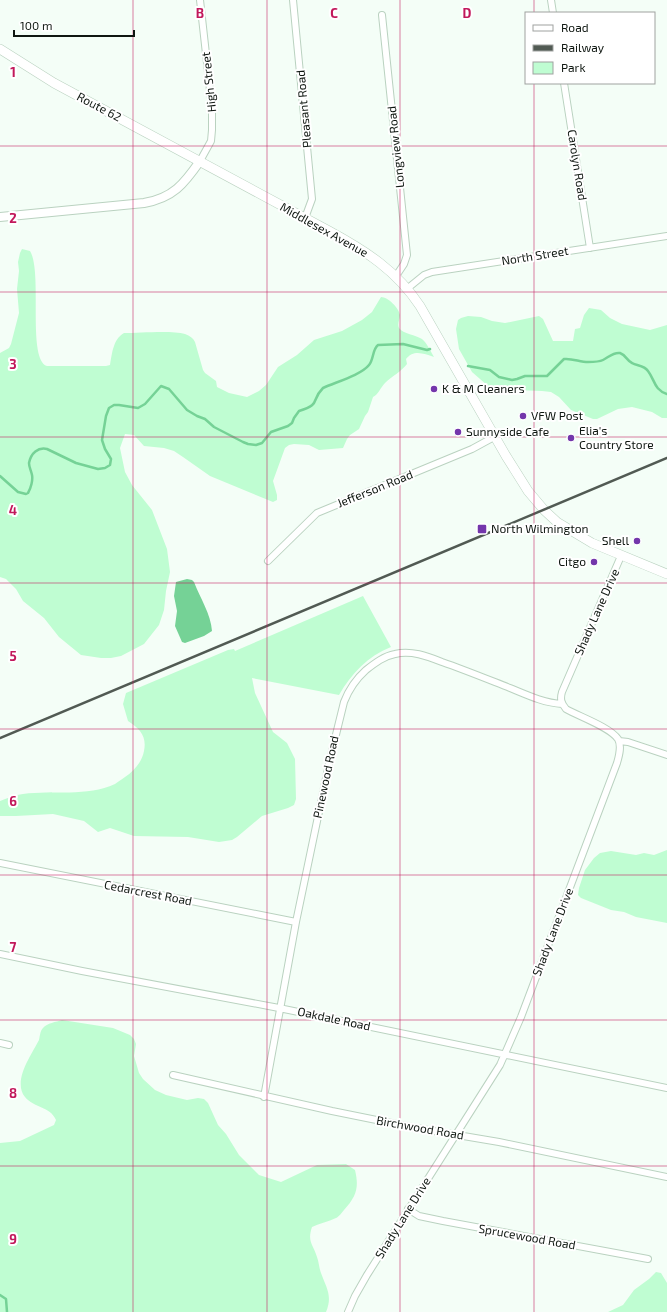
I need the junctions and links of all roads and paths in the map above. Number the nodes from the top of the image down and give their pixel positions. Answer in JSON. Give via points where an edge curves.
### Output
{"nodes":[{"id":1,"x":200,"y":0,"type":"edge"},
{"id":2,"x":293,"y":0,"type":"edge"},
{"id":3,"x":551,"y":0,"type":"edge"},
{"id":4,"x":553,"y":12,"type":"edge"},
{"id":5,"x":382,"y":15,"type":"dead end"},
{"id":6,"x":0,"y":49,"type":"edge"},
{"id":7,"x":564,"y":84,"type":"edge"},
{"id":8,"x":200,"y":161,"type":"junction"},
{"id":9,"x":0,"y":217,"type":"edge"},
{"id":10,"x":305,"y":218,"type":"junction"},
{"id":11,"x":667,"y":236,"type":"edge"},
{"id":12,"x":590,"y":248,"type":"junction"},
{"id":13,"x":396,"y":276,"type":"junction"},
{"id":14,"x":408,"y":288,"type":"junction"},
{"id":15,"x":494,"y":437,"type":"junction"},
{"id":16,"x":621,"y":556,"type":"junction"},
{"id":17,"x":268,"y":560,"type":"dead end"},
{"id":18,"x":667,"y":574,"type":"edge"},
{"id":19,"x":562,"y":704,"type":"junction"},
{"id":20,"x":619,"y":741,"type":"junction"},
{"id":21,"x":667,"y":754,"type":"edge"},
{"id":22,"x":0,"y":863,"type":"edge"},
{"id":23,"x":296,"y":922,"type":"junction"},
{"id":24,"x":0,"y":954,"type":"edge"},
{"id":25,"x":279,"y":1008,"type":"junction"},
{"id":26,"x":0,"y":1043,"type":"edge"},
{"id":27,"x":9,"y":1045,"type":"dead end"},
{"id":28,"x":505,"y":1054,"type":"junction"},
{"id":29,"x":173,"y":1075,"type":"dead end"},
{"id":30,"x":667,"y":1088,"type":"edge"},
{"id":31,"x":264,"y":1097,"type":"junction"},
{"id":32,"x":455,"y":1135,"type":"junction"},
{"id":33,"x":667,"y":1177,"type":"edge"},
{"id":34,"x":408,"y":1209,"type":"junction"},
{"id":35,"x":648,"y":1259,"type":"dead end"},
{"id":36,"x":348,"y":1312,"type":"edge"}],
"edges":[{"from":1,"to":8,"type":"street","name":"High Street","via":[[212,108],[212,130],[211,141]]},
{"from":2,"to":10,"type":"street","name":"Pleasant Road","via":[[312,196]]},
{"from":3,"to":4,"type":"street"},
{"from":5,"to":13,"type":"street","name":"Longview Road","via":[[407,256]]},
{"from":6,"to":8,"type":"main road","name":"Route 62","via":[[54,83]]},
{"from":7,"to":12,"type":"street","name":"Carolyn Road"},
{"from":8,"to":9,"type":"street","via":[[176,189],[159,200]]},
{"from":8,"to":10,"type":"main road","name":"Middlesex Avenue"},
{"from":10,"to":13,"type":"main road","name":"Middlesex Avenue","via":[[356,246]]},
{"from":11,"to":12,"type":"street","name":"North Street"},
{"from":12,"to":14,"type":"street","name":"North Street","via":[[432,272]]},
{"from":13,"to":14,"type":"main road","name":"Middlesex Avenue"},
{"from":14,"to":15,"type":"main road","name":"Middlesex Avenue","via":[[433,327]]},
{"from":15,"to":16,"type":"main road","name":"Middlesex Avenue","via":[[520,480],[549,515],[560,525],[586,540]]},
{"from":15,"to":17,"type":"street","name":"Jefferson Road","via":[[472,449],[317,513]]},
{"from":16,"to":18,"type":"main road","name":"Middlesex Avenue"},
{"from":16,"to":19,"type":"street","name":"Shady Lane Drive","via":[[562,692]]},
{"from":19,"to":20,"type":"street","via":[[569,711],[610,732]]},
{"from":19,"to":23,"type":"street","name":"Pinewood Road","via":[[530,696],[417,654],[395,653],[372,665],[356,681],[345,698]]},
{"from":20,"to":21,"type":"street"},
{"from":20,"to":28,"type":"street","name":"Shady Lane Drive","via":[[617,763]]},
{"from":22,"to":23,"type":"street","name":"Cedarcrest Road"},
{"from":23,"to":25,"type":"street","name":"Pinewood Road"},
{"from":24,"to":25,"type":"street","name":"Oakdale Road"},
{"from":25,"to":28,"type":"street","name":"Oakdale Road"},
{"from":25,"to":31,"type":"street","name":"Pinewood Road"},
{"from":26,"to":27,"type":"street"},
{"from":28,"to":30,"type":"street","name":"Oakdale Road"},
{"from":28,"to":32,"type":"street","name":"Shady Lane Drive"},
{"from":29,"to":31,"type":"street","name":"Birchwood Road"},
{"from":31,"to":32,"type":"street","name":"Birchwood Road"},
{"from":32,"to":33,"type":"street","name":"Birchwood Road"},
{"from":32,"to":34,"type":"street","name":"Shady Lane Drive"},
{"from":34,"to":35,"type":"street","name":"Sprucewood Road","via":[[419,1216],[443,1221]]},
{"from":34,"to":36,"type":"street","name":"Shady Lane Drive"}]}
